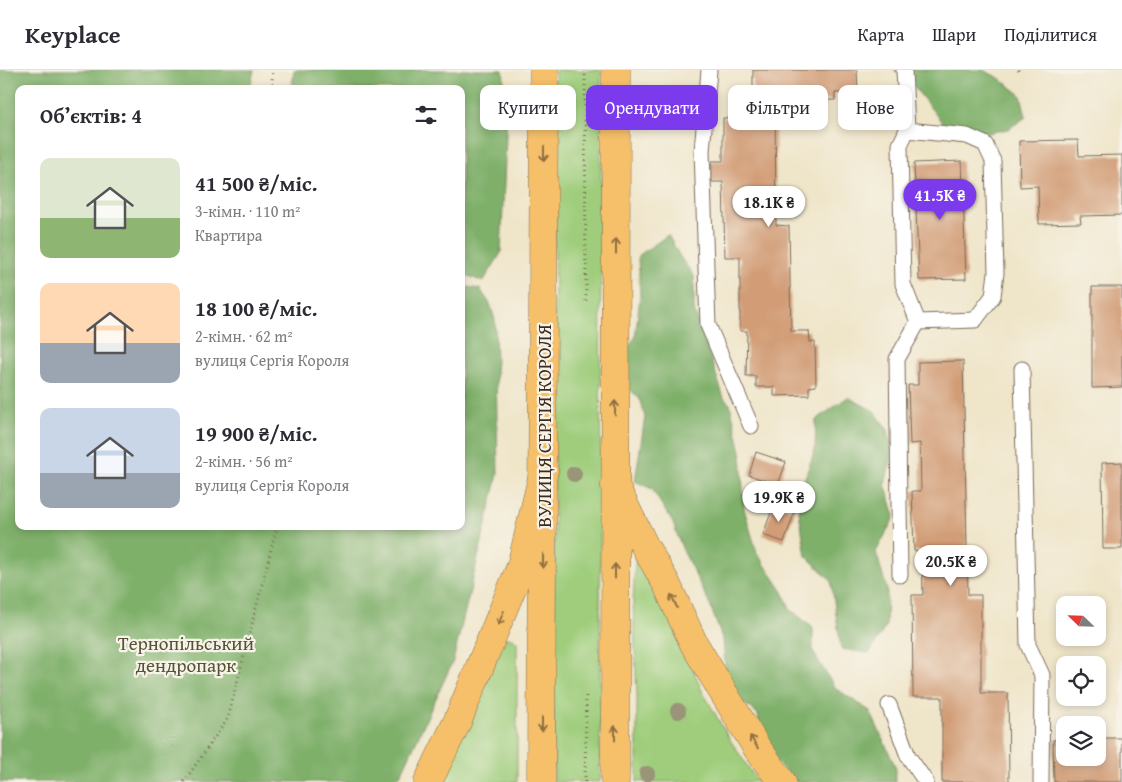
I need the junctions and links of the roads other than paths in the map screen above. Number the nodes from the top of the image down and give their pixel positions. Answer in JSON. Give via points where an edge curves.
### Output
{"nodes":[{"id":1,"x":544,"y":70,"type":"edge"},
{"id":2,"x":616,"y":70,"type":"edge"},
{"id":3,"x":710,"y":70,"type":"edge"},
{"id":4,"x":904,"y":70,"type":"edge"},
{"id":5,"x":905,"y":85,"type":"edge"},
{"id":6,"x":907,"y":130,"type":"joint"},
{"id":7,"x":918,"y":322,"type":"junction"},
{"id":8,"x":1022,"y":369,"type":"dead end"},
{"id":9,"x":751,"y":426,"type":"dead end"},
{"id":10,"x":544,"y":470,"type":"junction"},
{"id":11,"x":615,"y":486,"type":"junction"},
{"id":12,"x":900,"y":575,"type":"dead end"},
{"id":13,"x":889,"y":705,"type":"dead end"},
{"id":14,"x":428,"y":782,"type":"edge"},
{"id":15,"x":541,"y":782,"type":"edge"},
{"id":16,"x":615,"y":782,"type":"edge"},
{"id":17,"x":782,"y":782,"type":"edge"},
{"id":18,"x":926,"y":782,"type":"edge"},
{"id":19,"x":1042,"y":782,"type":"edge"}],
"edges":[{"from":1,"to":10,"type":"main road","name":"ВУЛИЦЯ СЕРГІЯ КОРОЛЯ","one_way":true},
{"from":11,"to":2,"type":"main road","one_way":true},
{"from":3,"to":9,"type":"lane","via":[[702,151],[708,325]]},
{"from":4,"to":5,"type":"lane"},
{"from":6,"to":7,"type":"lane","via":[[900,145],[903,284]]},
{"from":6,"to":7,"type":"lane","via":[[968,136],[985,144],[993,161],[996,273],[993,296],[975,320]]},
{"from":7,"to":12,"type":"lane","via":[[897,359]]},
{"from":8,"to":19,"type":"lane","via":[[1028,645],[1042,675]]},
{"from":10,"to":14,"type":"main road","one_way":true,"via":[[521,566],[462,712]]},
{"from":10,"to":15,"type":"main road","name":"ВУЛИЦЯ СЕРГІЯ КОРОЛЯ","one_way":true},
{"from":16,"to":11,"type":"main road","one_way":true},
{"from":17,"to":11,"type":"main road","one_way":true,"via":[[757,748],[694,644]]},
{"from":13,"to":18,"type":"lane","via":[[908,756]]}]}
